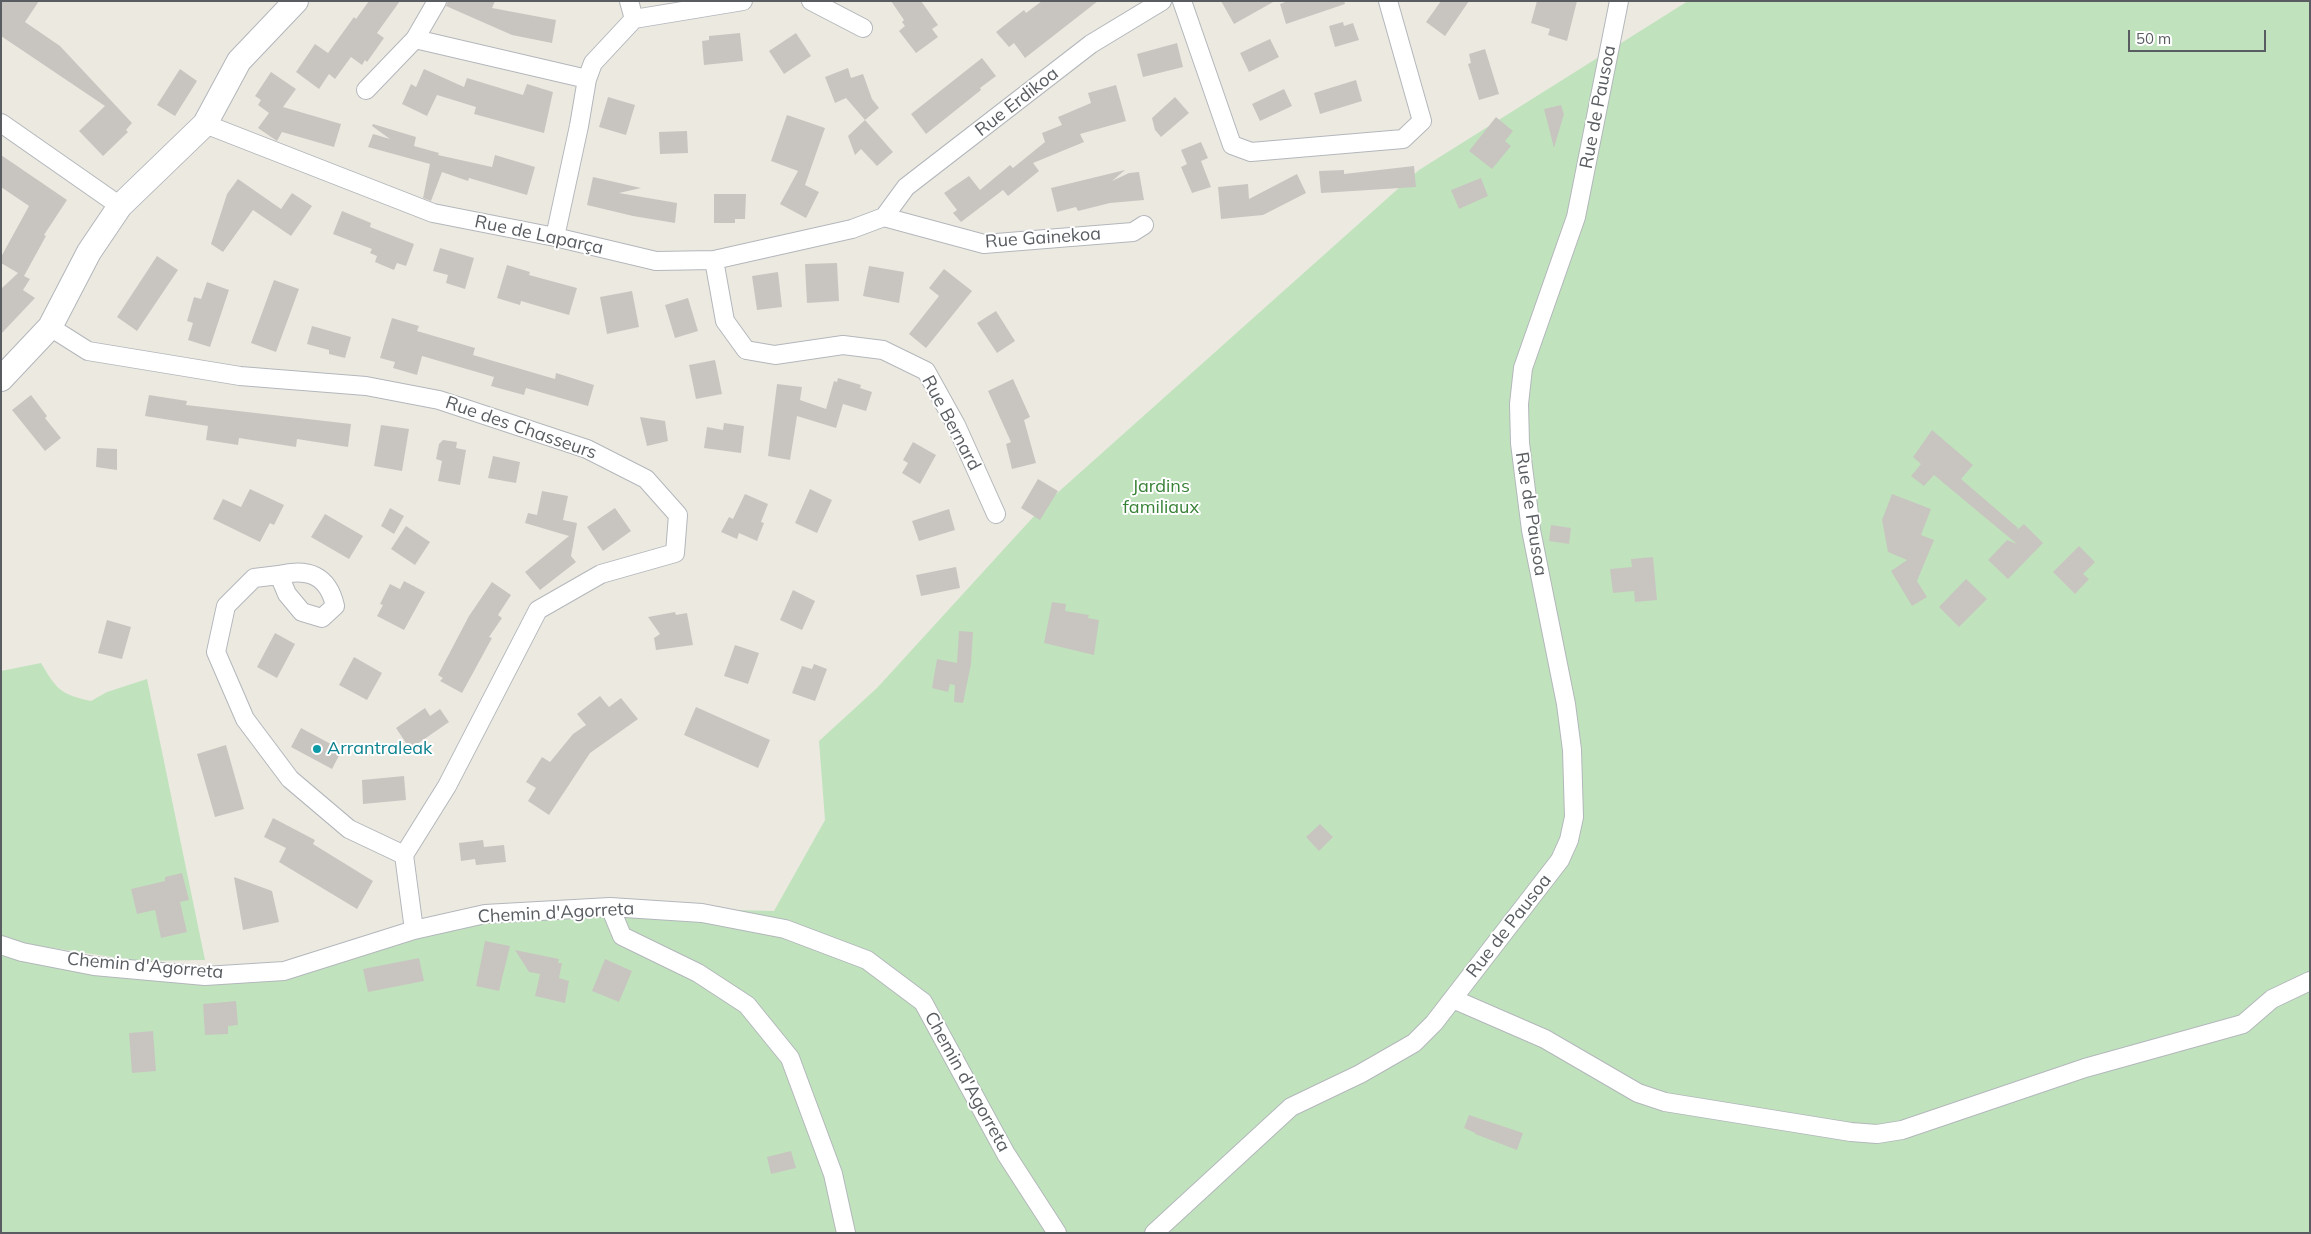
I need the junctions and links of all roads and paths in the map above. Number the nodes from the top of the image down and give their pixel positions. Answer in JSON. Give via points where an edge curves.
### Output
{"nodes":[{"id":1,"x":296,"y":1,"type":"edge"},
{"id":2,"x":437,"y":1,"type":"edge"},
{"id":3,"x":629,"y":1,"type":"edge"},
{"id":4,"x":743,"y":1,"type":"edge"},
{"id":5,"x":811,"y":1,"type":"edge"},
{"id":6,"x":1162,"y":1,"type":"edge"},
{"id":7,"x":1182,"y":1,"type":"edge"},
{"id":8,"x":1388,"y":1,"type":"edge"},
{"id":9,"x":1619,"y":1,"type":"edge"},
{"id":10,"x":634,"y":20,"type":"junction"},
{"id":11,"x":863,"y":28,"type":"dead end"},
{"id":12,"x":415,"y":39,"type":"junction"},
{"id":13,"x":587,"y":79,"type":"junction"},
{"id":14,"x":366,"y":90,"type":"dead end"},
{"id":15,"x":1,"y":123,"type":"edge"},
{"id":16,"x":205,"y":124,"type":"junction"},
{"id":17,"x":120,"y":206,"type":"junction"},
{"id":18,"x":884,"y":217,"type":"junction"},
{"id":19,"x":1144,"y":225,"type":"dead end"},
{"id":20,"x":554,"y":237,"type":"junction"},
{"id":21,"x":714,"y":260,"type":"junction"},
{"id":22,"x":50,"y":327,"type":"junction"},
{"id":23,"x":1,"y":379,"type":"edge"},
{"id":24,"x":996,"y":514,"type":"dead end"},
{"id":25,"x":279,"y":575,"type":"dead end"},
{"id":26,"x":404,"y":855,"type":"junction"},
{"id":27,"x":610,"y":907,"type":"junction"},
{"id":28,"x":414,"y":930,"type":"junction"},
{"id":29,"x":1,"y":946,"type":"edge"},
{"id":30,"x":2310,"y":981,"type":"edge"},
{"id":31,"x":1453,"y":999,"type":"junction"},
{"id":32,"x":846,"y":1233,"type":"edge"},
{"id":33,"x":1057,"y":1233,"type":"edge"},
{"id":34,"x":1154,"y":1233,"type":"edge"}],
"edges":[{"from":1,"to":16,"type":"main road","via":[[239,61]]},
{"from":2,"to":12,"type":"street"},
{"from":3,"to":10,"type":"street"},
{"from":4,"to":10,"type":"street"},
{"from":5,"to":11,"type":"street"},
{"from":6,"to":18,"type":"street","name":"Rue Erdikoa","via":[[1090,44],[906,187]]},
{"from":7,"to":8,"type":"street","via":[[1232,145],[1251,152],[1403,139],[1422,121]]},
{"from":9,"to":31,"type":"street","name":"Rue de Pausoa","via":[[1576,217],[1523,368],[1519,404],[1520,443],[1531,530],[1566,704],[1572,750],[1574,817],[1560,860]]},
{"from":10,"to":13,"type":"street","via":[[593,63]]},
{"from":12,"to":13,"type":"street"},
{"from":12,"to":14,"type":"street"},
{"from":13,"to":20,"type":"street","via":[[580,126]]},
{"from":15,"to":17,"type":"street"},
{"from":16,"to":17,"type":"main road"},
{"from":16,"to":20,"type":"street","name":"Rue de Laparça","via":[[433,213]]},
{"from":17,"to":22,"type":"main road","via":[[89,252]]},
{"from":18,"to":19,"type":"street","name":"Rue Gainekoa","via":[[984,244],[1133,232]]},
{"from":18,"to":21,"type":"street","name":"Rue de Laparça","via":[[852,229]]},
{"from":20,"to":21,"type":"street","name":"Rue de Laparça","via":[[656,262]]},
{"from":21,"to":24,"type":"street","name":"Rue Bernard","via":[[725,321],[746,350],[775,355],[843,345],[883,350],[926,371],[956,426]]},
{"from":22,"to":23,"type":"main road"},
{"from":22,"to":26,"type":"street","name":"Rue des Chasseurs","via":[[88,351],[240,376],[366,386],[439,400],[588,449],[646,479],[678,515],[675,553],[602,574],[538,610],[447,786]]},
{"from":25,"to":26,"type":"street","via":[[254,578],[226,606],[216,652],[245,719],[290,779],[349,829]]},
{"from":26,"to":28,"type":"street"},
{"from":27,"to":28,"type":"street","name":"Chemin d'Agorreta","via":[[485,914]]},
{"from":27,"to":32,"type":"street","via":[[622,936],[698,974],[747,1005],[790,1058],[833,1174]]},
{"from":27,"to":33,"type":"street","name":"Chemin d'Agorreta","via":[[702,913],[785,929],[867,960],[923,1002],[1006,1154],[1048,1214]]},
{"from":28,"to":29,"type":"street","name":"Chemin d'Agorreta","via":[[284,971],[205,976],[94,966]]},
{"from":30,"to":31,"type":"street","via":[[2272,999],[2243,1024],[2085,1068],[1902,1130],[1877,1134],[1665,1102],[1638,1093],[1545,1039]]},
{"from":31,"to":34,"type":"street","name":"Rue de Pausoa","via":[[1414,1043],[1360,1074],[1291,1106]]}]}
